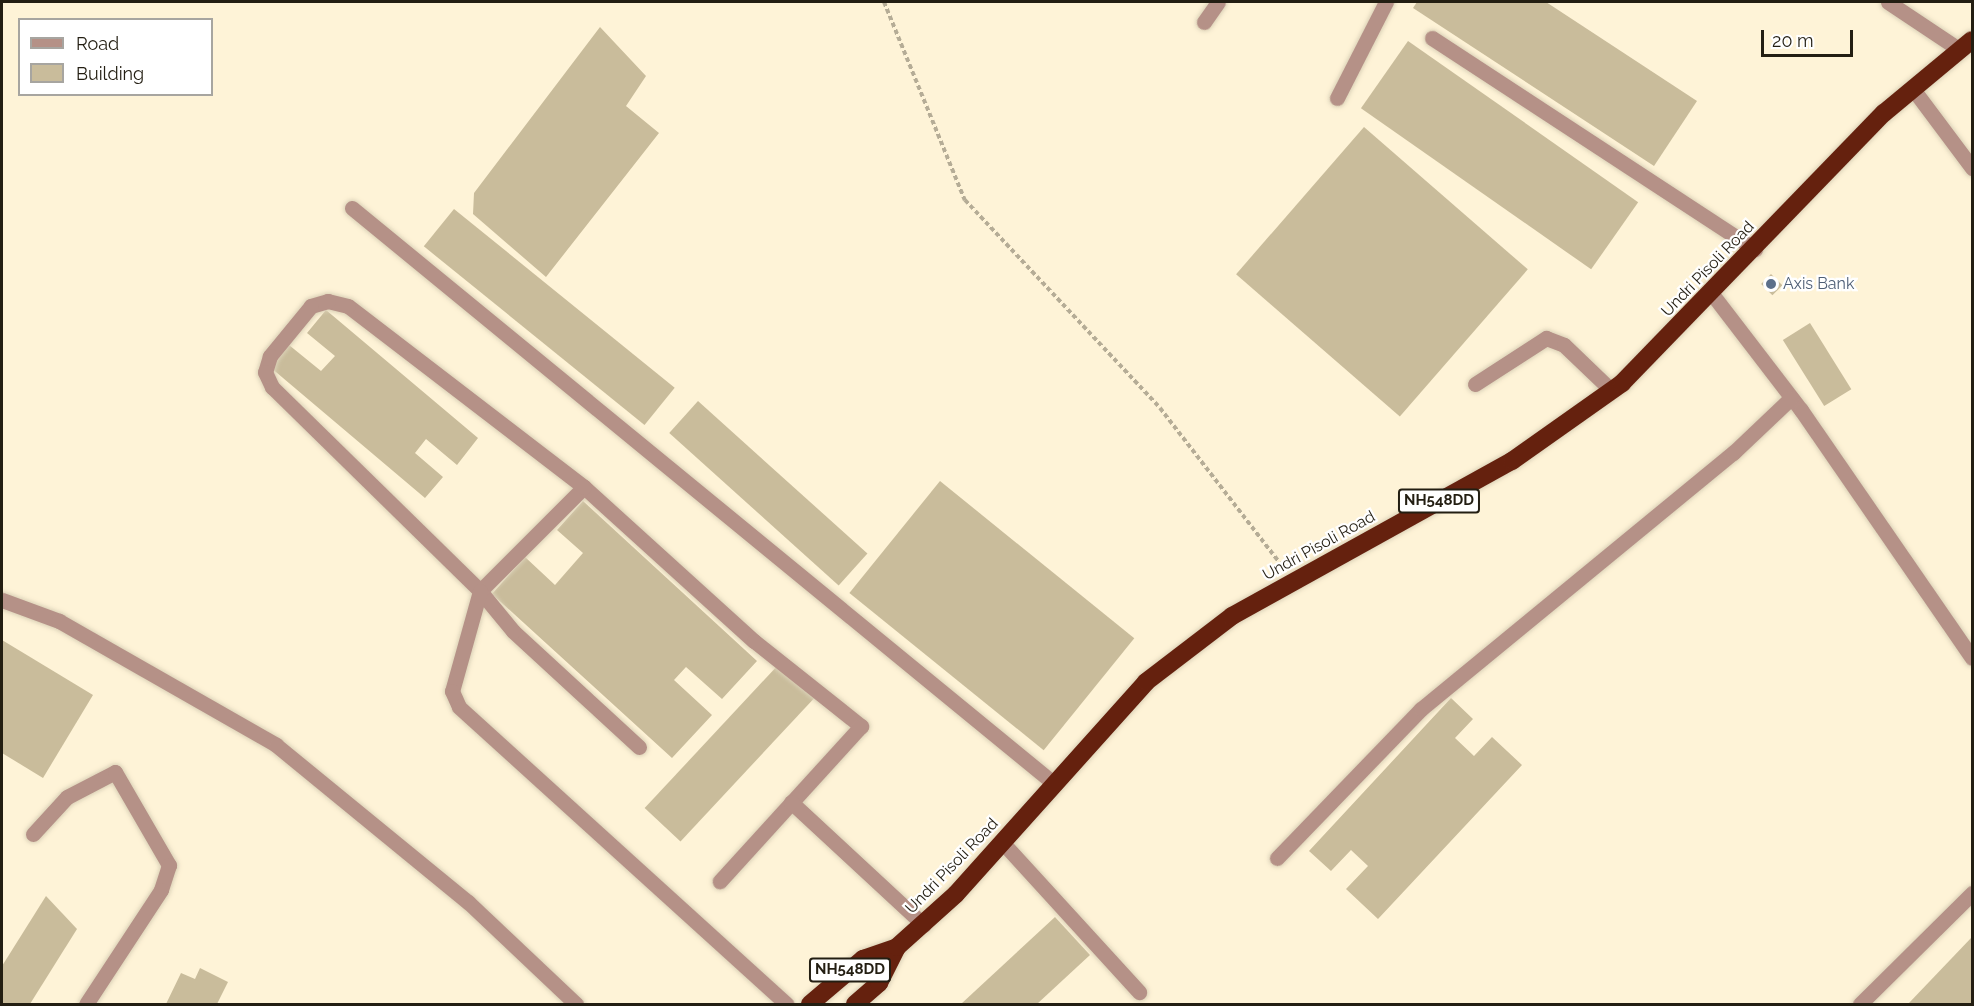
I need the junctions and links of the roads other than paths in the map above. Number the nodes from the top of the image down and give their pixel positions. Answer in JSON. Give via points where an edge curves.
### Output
{"nodes":[{"id":1,"x":1218,"y":2,"type":"edge"},
{"id":2,"x":1386,"y":2,"type":"edge"},
{"id":3,"x":1888,"y":2,"type":"edge"},
{"id":4,"x":1204,"y":22,"type":"dead end"},
{"id":5,"x":1432,"y":38,"type":"dead end"},
{"id":6,"x":1966,"y":45,"type":"edge"},
{"id":7,"x":1913,"y":89,"type":"junction"},
{"id":8,"x":1337,"y":98,"type":"dead end"},
{"id":9,"x":1972,"y":168,"type":"edge"},
{"id":10,"x":352,"y":208,"type":"dead end"},
{"id":11,"x":1755,"y":249,"type":"junction"},
{"id":12,"x":1712,"y":294,"type":"junction"},
{"id":13,"x":1475,"y":384,"type":"dead end"},
{"id":14,"x":1612,"y":391,"type":"junction"},
{"id":15,"x":1791,"y":398,"type":"junction"},
{"id":16,"x":584,"y":487,"type":"junction"},
{"id":17,"x":480,"y":591,"type":"junction"},
{"id":18,"x":2,"y":600,"type":"edge"},
{"id":19,"x":1972,"y":657,"type":"edge"},
{"id":20,"x":639,"y":747,"type":"dead end"},
{"id":21,"x":1052,"y":782,"type":"junction"},
{"id":22,"x":791,"y":802,"type":"junction"},
{"id":23,"x":33,"y":834,"type":"dead end"},
{"id":24,"x":1003,"y":843,"type":"junction"},
{"id":25,"x":1277,"y":858,"type":"dead end"},
{"id":26,"x":720,"y":881,"type":"dead end"},
{"id":27,"x":1972,"y":893,"type":"edge"},
{"id":28,"x":924,"y":925,"type":"junction"},
{"id":29,"x":897,"y":947,"type":"junction"},
{"id":30,"x":1139,"y":992,"type":"dead end"},
{"id":31,"x":86,"y":1005,"type":"edge"},
{"id":32,"x":576,"y":1005,"type":"edge"},
{"id":33,"x":786,"y":1005,"type":"edge"},
{"id":34,"x":810,"y":1005,"type":"edge"},
{"id":35,"x":855,"y":1005,"type":"edge"},
{"id":36,"x":1860,"y":1005,"type":"edge"}],
"edges":[{"from":1,"to":4,"type":"street"},
{"from":2,"to":8,"type":"street"},
{"from":3,"to":6,"type":"street"},
{"from":5,"to":11,"type":"street"},
{"from":6,"to":7,"type":"highway","name":"Undri Pisoli Road","number":"NH548DD"},
{"from":7,"to":9,"type":"street"},
{"from":7,"to":11,"type":"highway","name":"Undri Pisoli Road","number":"NH548DD"},
{"from":10,"to":21,"type":"street"},
{"from":11,"to":12,"type":"highway","name":"Undri Pisoli Road","number":"NH548DD"},
{"from":12,"to":14,"type":"highway","name":"Undri Pisoli Road","number":"NH548DD"},
{"from":12,"to":15,"type":"street"},
{"from":13,"to":14,"type":"street","via":[[1546,338],[1564,345]]},
{"from":14,"to":21,"type":"highway","name":"Undri Pisoli Road","number":"NH548DD","via":[[1512,461],[1232,616],[1146,682]]},
{"from":15,"to":19,"type":"street"},
{"from":15,"to":25,"type":"street","via":[[1733,453],[1421,709]]},
{"from":16,"to":17,"type":"street"},
{"from":16,"to":17,"type":"street","via":[[348,306],[328,301],[311,306],[270,356],[265,372],[272,387]]},
{"from":16,"to":22,"type":"street","via":[[754,641],[861,726]]},
{"from":17,"to":20,"type":"street","via":[[513,631]]},
{"from":17,"to":33,"type":"street","via":[[452,691],[459,707]]},
{"from":18,"to":32,"type":"street","via":[[59,621],[276,745],[468,902]]},
{"from":21,"to":24,"type":"highway","name":"Undri Pisoli Road","number":"NH548DD"},
{"from":22,"to":26,"type":"street"},
{"from":22,"to":28,"type":"street"},
{"from":23,"to":31,"type":"street","via":[[67,797],[116,771],[170,865],[161,890]]},
{"from":24,"to":28,"type":"highway","name":"Undri Pisoli Road","number":"NH548DD"},
{"from":24,"to":30,"type":"street"},
{"from":27,"to":36,"type":"street"},
{"from":28,"to":29,"type":"highway","name":"Undri Pisoli Road","number":"NH548DD"},
{"from":29,"to":34,"type":"highway","number":"NH548DD","via":[[863,959]]},
{"from":29,"to":35,"type":"highway","name":"Undri Pisoli Road","number":"NH548DD","via":[[879,982]]}]}
